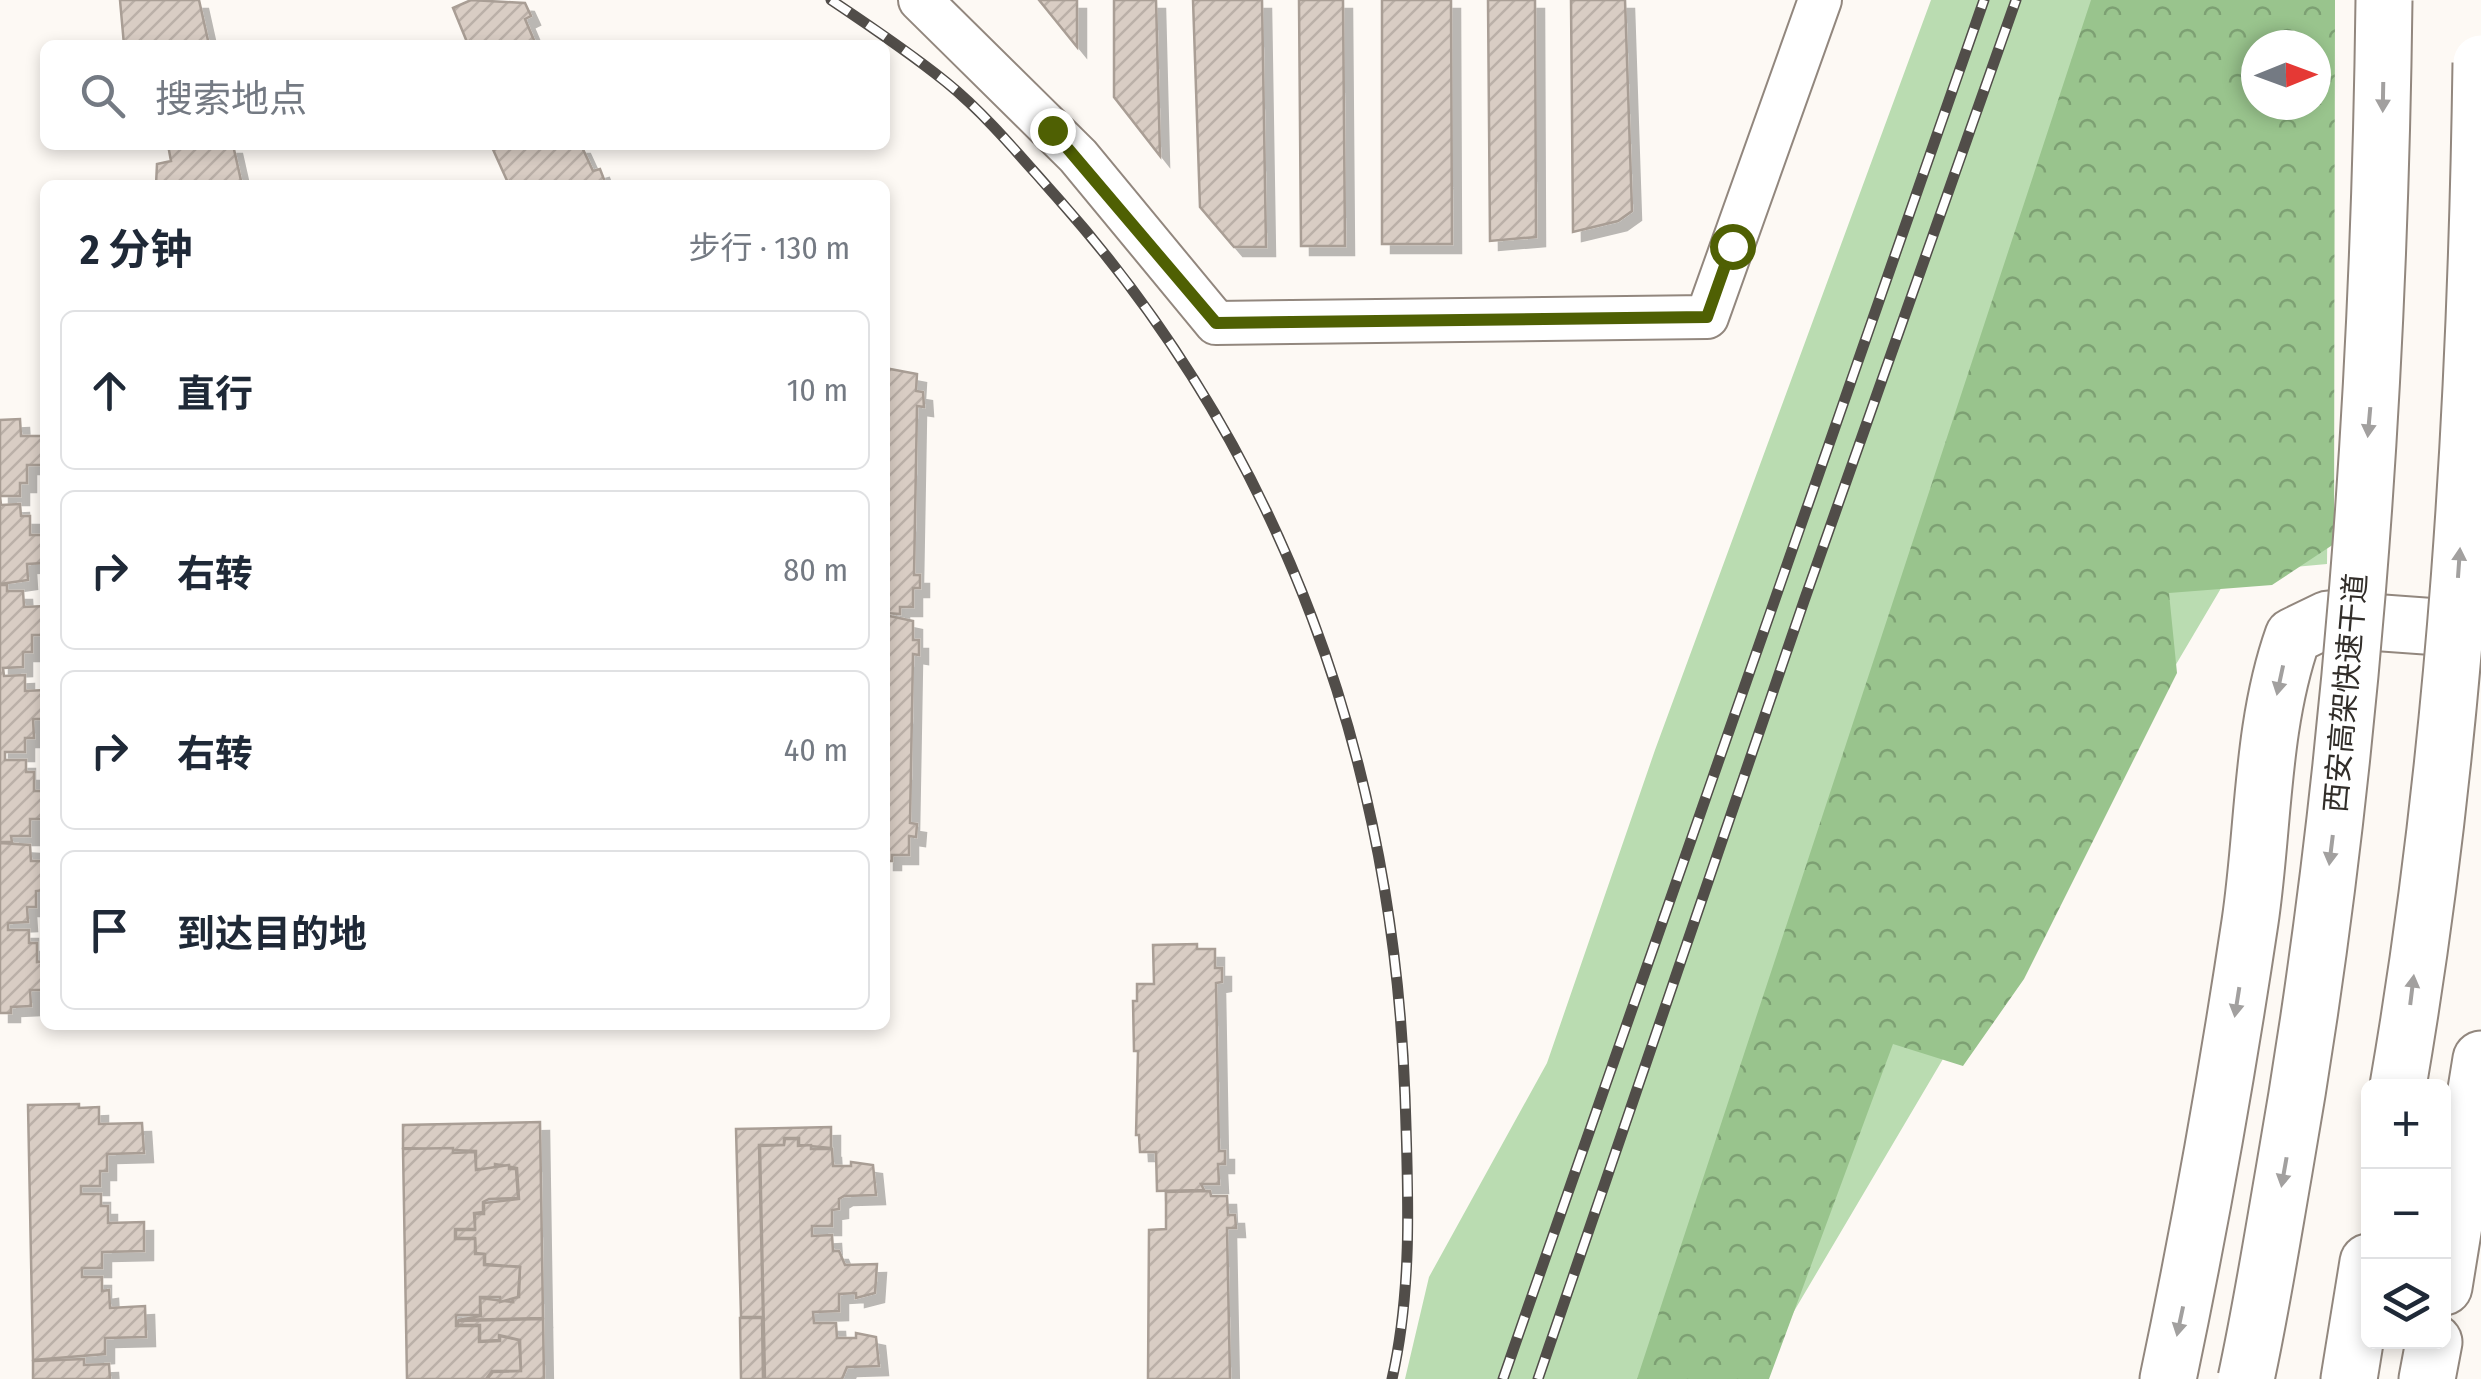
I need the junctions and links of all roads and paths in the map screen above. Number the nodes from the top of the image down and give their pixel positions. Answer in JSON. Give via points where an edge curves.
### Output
{"nodes":[{"id":1,"x":920,"y":0,"type":"edge"},
{"id":2,"x":1820,"y":0,"type":"edge"},
{"id":3,"x":2384,"y":0,"type":"edge"},
{"id":4,"x":2481,"y":64,"type":"edge"},
{"id":5,"x":2481,"y":630,"type":"edge"},
{"id":6,"x":2481,"y":1059,"type":"edge"},
{"id":7,"x":2399,"y":1079,"type":"edge"},
{"id":8,"x":2449,"y":1259,"type":"edge"},
{"id":9,"x":2361,"y":1305,"type":"edge"},
{"id":10,"x":2433,"y":1349,"type":"edge"},
{"id":11,"x":2168,"y":1379,"type":"edge"},
{"id":12,"x":2246,"y":1379,"type":"edge"},
{"id":13,"x":2349,"y":1379,"type":"edge"},
{"id":14,"x":2427,"y":1379,"type":"edge"}],
"edges":[{"from":1,"to":2,"type":"street","via":[[1078,156],[1216,323],[1707,317]]},
{"from":3,"to":12,"type":"main road","name":"西安高架快速干道","one_way":true,"bridge":true,"via":[[2375,351],[2346,726],[2310,1022]]},
{"from":7,"to":4,"type":"main road","one_way":true,"bridge":true,"via":[[2450,684],[2477,324]]},
{"from":5,"to":11,"type":"main road","one_way":true,"via":[[2328,619],[2293,636],[2279,675],[2251,919],[2204,1209]]},
{"from":6,"to":8,"type":"main road"},
{"from":9,"to":13,"type":"main road"},
{"from":10,"to":14,"type":"main road"}]}
